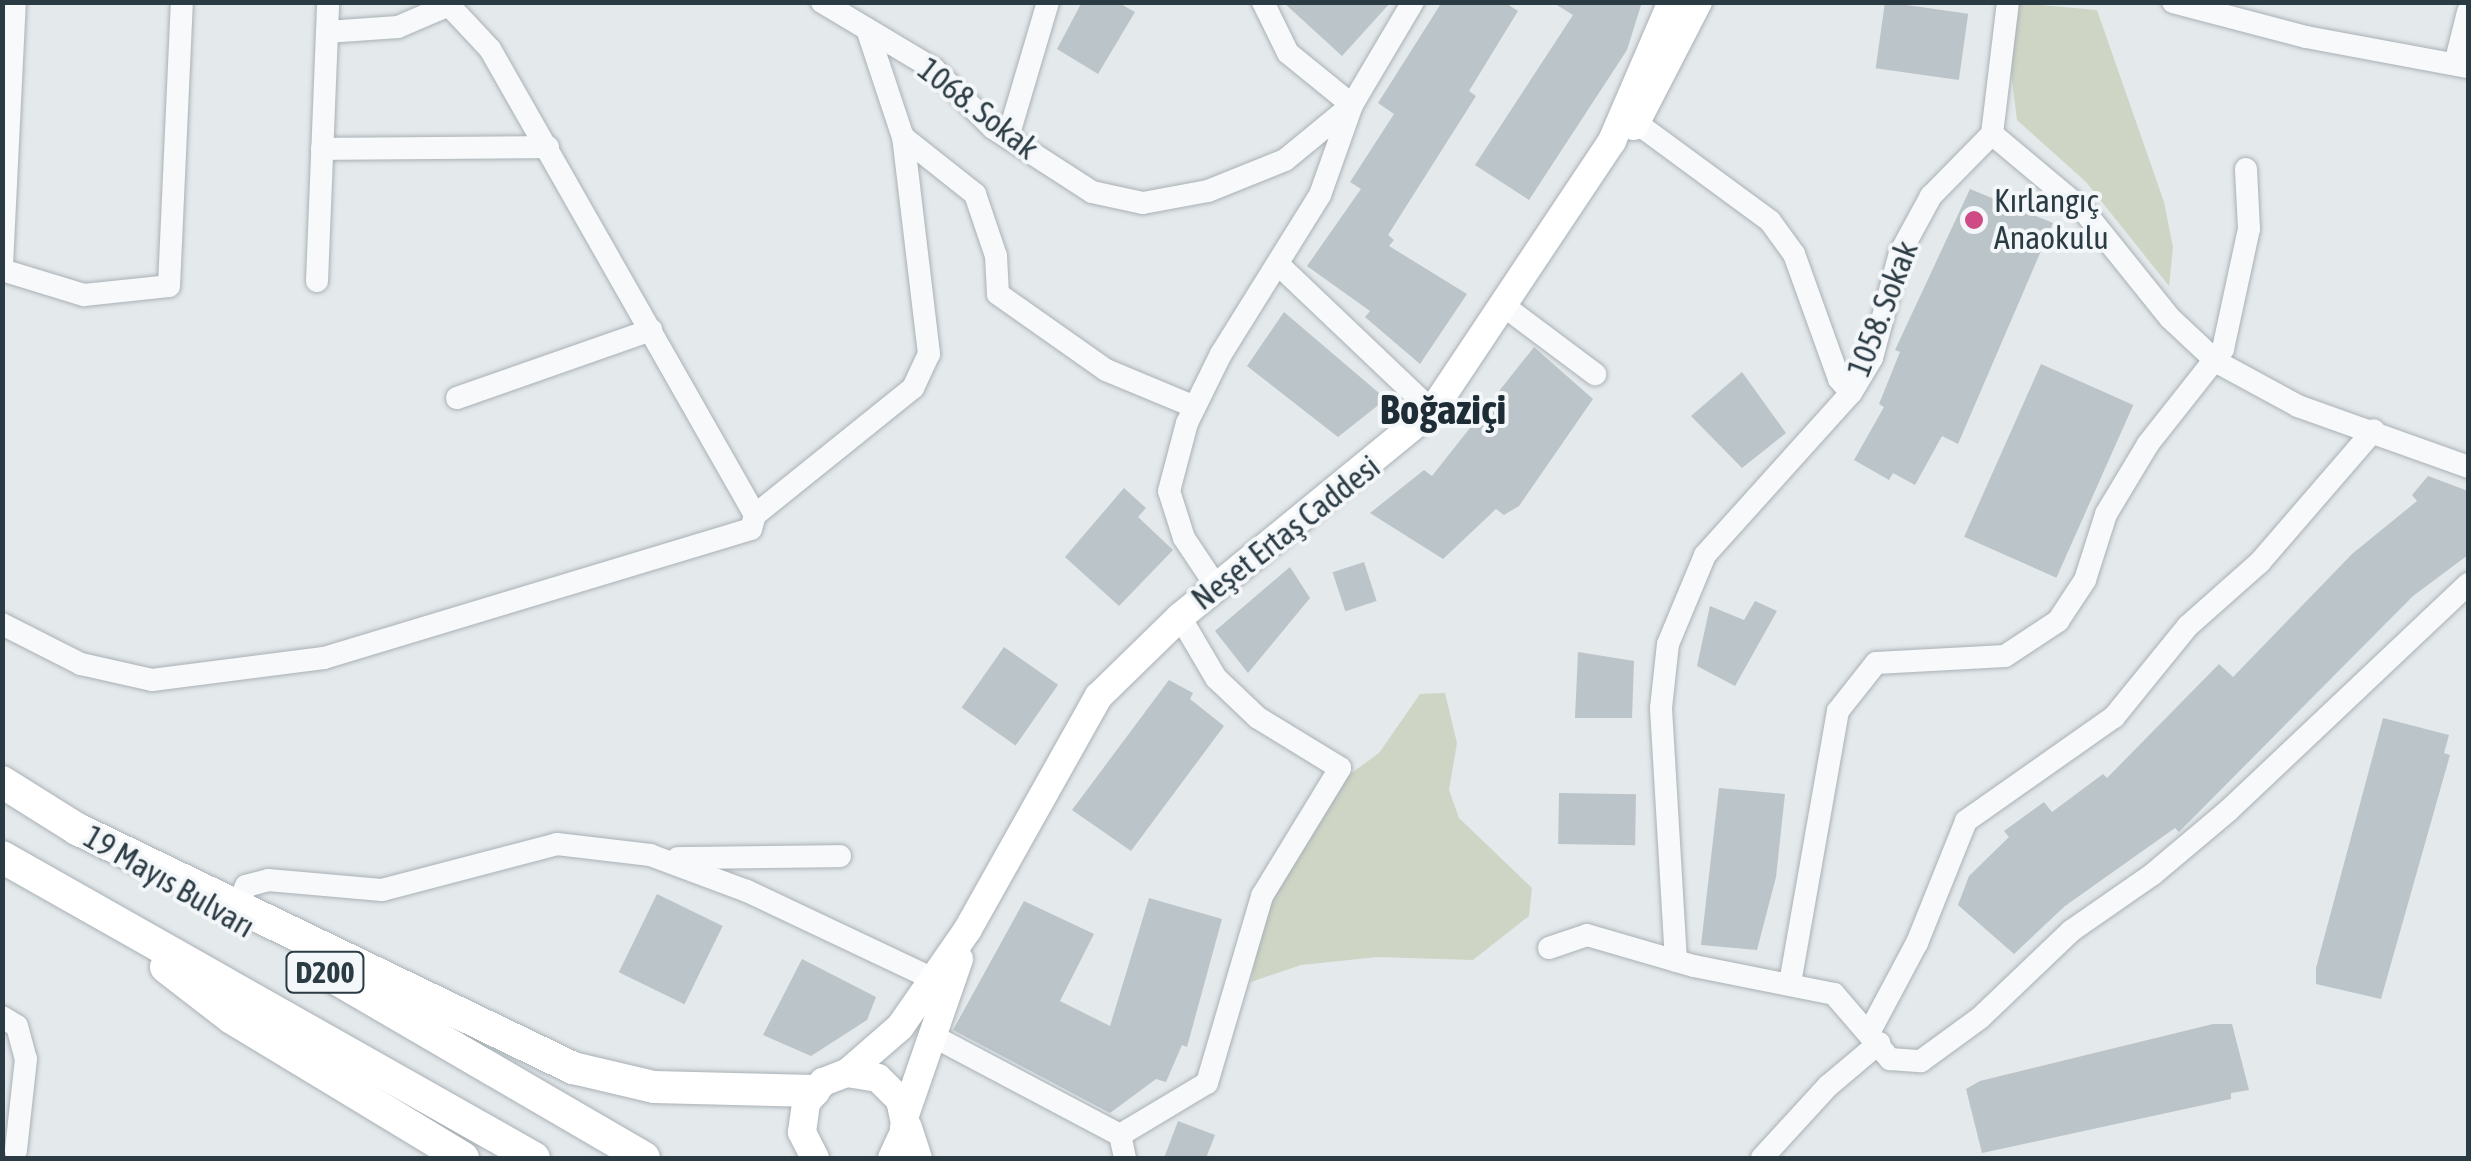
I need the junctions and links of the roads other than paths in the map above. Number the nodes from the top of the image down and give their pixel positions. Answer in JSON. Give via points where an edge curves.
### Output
{"nodes":[{"id":1,"x":182,"y":2,"type":"edge"},
{"id":2,"x":328,"y":2,"type":"edge"},
{"id":3,"x":822,"y":2,"type":"edge"},
{"id":4,"x":1048,"y":2,"type":"edge"},
{"id":5,"x":1263,"y":2,"type":"edge"},
{"id":6,"x":1414,"y":2,"type":"edge"},
{"id":7,"x":1672,"y":2,"type":"edge"},
{"id":8,"x":1698,"y":2,"type":"edge"},
{"id":9,"x":2008,"y":2,"type":"edge"},
{"id":10,"x":2176,"y":3,"type":"edge"},
{"id":11,"x":448,"y":4,"type":"edge"},
{"id":12,"x":2468,"y":12,"type":"edge"},
{"id":13,"x":10,"y":13,"type":"edge"},
{"id":14,"x":867,"y":29,"type":"junction"},
{"id":15,"x":327,"y":32,"type":"junction"},
{"id":16,"x":2462,"y":66,"type":"edge"},
{"id":17,"x":1352,"y":104,"type":"junction"},
{"id":18,"x":1638,"y":124,"type":"junction"},
{"id":19,"x":1992,"y":134,"type":"junction"},
{"id":20,"x":1008,"y":137,"type":"junction"},
{"id":21,"x":903,"y":138,"type":"junction"},
{"id":22,"x":1612,"y":141,"type":"junction"},
{"id":23,"x":548,"y":147,"type":"junction"},
{"id":24,"x":322,"y":149,"type":"junction"},
{"id":25,"x":2246,"y":169,"type":"dead end"},
{"id":26,"x":1280,"y":266,"type":"junction"},
{"id":27,"x":2,"y":268,"type":"edge"},
{"id":28,"x":317,"y":281,"type":"dead end"},
{"id":29,"x":1504,"y":306,"type":"junction"},
{"id":30,"x":651,"y":330,"type":"junction"},
{"id":31,"x":2217,"y":362,"type":"junction"},
{"id":32,"x":1596,"y":374,"type":"dead end"},
{"id":33,"x":1851,"y":394,"type":"junction"},
{"id":34,"x":457,"y":398,"type":"dead end"},
{"id":35,"x":1195,"y":407,"type":"junction"},
{"id":36,"x":1432,"y":411,"type":"junction"},
{"id":37,"x":2374,"y":430,"type":"junction"},
{"id":38,"x":2468,"y":467,"type":"edge"},
{"id":39,"x":755,"y":515,"type":"junction"},
{"id":40,"x":2468,"y":584,"type":"edge"},
{"id":41,"x":1216,"y":586,"type":"junction"},
{"id":42,"x":1180,"y":617,"type":"junction"},
{"id":43,"x":2,"y":624,"type":"edge"},
{"id":44,"x":2,"y":782,"type":"edge"},
{"id":45,"x":2,"y":792,"type":"edge"},
{"id":46,"x":77,"y":829,"type":"junction"},
{"id":47,"x":650,"y":854,"type":"junction"},
{"id":48,"x":2,"y":856,"type":"edge"},
{"id":49,"x":840,"y":856,"type":"dead end"},
{"id":50,"x":2,"y":865,"type":"edge"},
{"id":51,"x":65,"y":889,"type":"junction"},
{"id":52,"x":237,"y":907,"type":"junction"},
{"id":53,"x":968,"y":929,"type":"junction"},
{"id":54,"x":1550,"y":948,"type":"dead end"},
{"id":55,"x":1676,"y":962,"type":"junction"},
{"id":56,"x":933,"y":979,"type":"junction"},
{"id":57,"x":1790,"y":983,"type":"junction"},
{"id":58,"x":2,"y":1017,"type":"edge"},
{"id":59,"x":934,"y":1036,"type":"junction"},
{"id":60,"x":1875,"y":1036,"type":"junction"},
{"id":61,"x":848,"y":1073,"type":"junction"},
{"id":62,"x":814,"y":1091,"type":"junction"},
{"id":63,"x":1120,"y":1134,"type":"junction"},
{"id":64,"x":905,"y":1140,"type":"edge"},
{"id":65,"x":16,"y":1150,"type":"dead end"},
{"id":66,"x":807,"y":1154,"type":"edge"},
{"id":67,"x":463,"y":1158,"type":"edge"},
{"id":68,"x":534,"y":1158,"type":"edge"},
{"id":69,"x":644,"y":1158,"type":"edge"},
{"id":70,"x":1125,"y":1158,"type":"edge"},
{"id":71,"x":1762,"y":1158,"type":"edge"}],
"edges":[{"from":1,"to":27,"type":"street","via":[[169,286],[84,295]]},
{"from":2,"to":15,"type":"street"},
{"from":3,"to":14,"type":"street","name":"1068. Sokak"},
{"from":4,"to":20,"type":"street"},
{"from":5,"to":17,"type":"street","via":[[1288,53]]},
{"from":6,"to":17,"type":"street","name":"1068. Sokak"},
{"from":7,"to":22,"type":"main road","name":"Neşet Ertaş Caddesi"},
{"from":8,"to":18,"type":"main road"},
{"from":9,"to":19,"type":"street"},
{"from":10,"to":16,"type":"street","via":[[2306,37]]},
{"from":11,"to":15,"type":"street","via":[[398,27]]},
{"from":11,"to":23,"type":"street","via":[[490,49]]},
{"from":12,"to":16,"type":"street"},
{"from":13,"to":27,"type":"street"},
{"from":14,"to":20,"type":"street","name":"1068. Sokak","via":[[934,70]]},
{"from":14,"to":21,"type":"street"},
{"from":15,"to":24,"type":"street"},
{"from":17,"to":20,"type":"street","name":"1068. Sokak","via":[[1285,160],[1208,191],[1143,203],[1092,192]]},
{"from":17,"to":26,"type":"street","via":[[1320,195]]},
{"from":18,"to":22,"type":"main road","name":"Neşet Ertaş Caddesi"},
{"from":18,"to":33,"type":"street","via":[[1770,221],[1794,254],[1839,378]]},
{"from":19,"to":31,"type":"street","via":[[2084,211],[2170,318]]},
{"from":19,"to":33,"type":"street","name":"1058. Sokak","via":[[1931,196],[1900,253],[1872,358]]},
{"from":21,"to":35,"type":"street","via":[[975,194],[996,256],[998,294],[1106,370]]},
{"from":21,"to":39,"type":"street","via":[[930,354],[912,388]]},
{"from":22,"to":29,"type":"main road","name":"Neşet Ertaş Caddesi"},
{"from":23,"to":24,"type":"street"},
{"from":23,"to":30,"type":"street"},
{"from":24,"to":28,"type":"street"},
{"from":25,"to":31,"type":"street","via":[[2249,229]]},
{"from":26,"to":35,"type":"street","via":[[1221,354]]},
{"from":26,"to":36,"type":"street"},
{"from":29,"to":32,"type":"street"},
{"from":29,"to":36,"type":"main road","name":"Neşet Ertaş Caddesi"},
{"from":30,"to":34,"type":"street"},
{"from":30,"to":39,"type":"street"},
{"from":31,"to":37,"type":"street","via":[[2298,406]]},
{"from":31,"to":57,"type":"street","via":[[2148,444],[2106,514],[2085,580],[2058,621],[2005,656],[1876,664],[1838,711]]},
{"from":33,"to":55,"type":"street","name":"1058. Sokak","via":[[1715,541],[1668,644],[1661,708]]},
{"from":35,"to":41,"type":"street","via":[[1169,492],[1184,538]]},
{"from":36,"to":41,"type":"main road","name":"Neşet Ertaş Caddesi"},
{"from":37,"to":38,"type":"street"},
{"from":37,"to":60,"type":"street","via":[[2260,562],[2188,626],[2114,718],[1966,820]]},
{"from":39,"to":43,"type":"street","via":[[751,528],[324,658],[152,680],[81,664]]},
{"from":40,"to":60,"type":"street","via":[[2228,810],[2071,931],[1945,1048],[1903,1064]]},
{"from":41,"to":42,"type":"main road","name":"Neşet Ertaş Caddesi"},
{"from":42,"to":53,"type":"main road","name":"Neşet Ertaş Caddesi","via":[[1130,662],[1072,736]]},
{"from":42,"to":63,"type":"street","via":[[1216,678],[1258,718],[1340,768],[1262,896],[1207,1083]]},
{"from":44,"to":46,"type":"highway"},
{"from":45,"to":46,"type":"highway","name":"19 Mayıs Bulvarı","number":"D200"},
{"from":46,"to":52,"type":"highway"},
{"from":46,"to":69,"type":"highway","name":"19 Mayıs Bulvarı","number":"D200"},
{"from":47,"to":49,"type":"street"},
{"from":47,"to":52,"type":"street","via":[[558,844],[382,890],[268,880],[246,886]]},
{"from":47,"to":56,"type":"street"},
{"from":48,"to":51,"type":"highway","name":"19 Mayıs Bulvarı","number":"D200"},
{"from":50,"to":51,"type":"highway"},
{"from":51,"to":67,"type":"highway","via":[[232,1018]]},
{"from":51,"to":68,"type":"highway","name":"19 Mayıs Bulvarı","number":"D200"},
{"from":52,"to":62,"type":"highway","via":[[573,1068],[654,1087]]},
{"from":53,"to":56,"type":"main road","name":"Neşet Ertaş Caddesi"},
{"from":53,"to":59,"type":"main road","name":"Neşet Ertaş Caddesi"},
{"from":54,"to":55,"type":"street","via":[[1586,934]]},
{"from":55,"to":57,"type":"street"},
{"from":56,"to":61,"type":"main road","name":"Neşet Ertaş Caddesi","via":[[900,1026]]},
{"from":57,"to":60,"type":"street","via":[[1834,994]]},
{"from":58,"to":65,"type":"street","via":[[17,1026],[26,1059]]},
{"from":59,"to":63,"type":"street"},
{"from":59,"to":64,"type":"main road","name":"Neşet Ertaş Caddesi"},
{"from":60,"to":71,"type":"street"},
{"from":61,"to":62,"type":"main road","name":"Neşet Ertaş Caddesi"},
{"from":61,"to":64,"type":"main road","via":[[878,1078]]},
{"from":62,"to":66,"type":"main road","via":[[802,1117]]},
{"from":63,"to":70,"type":"street"}]}
